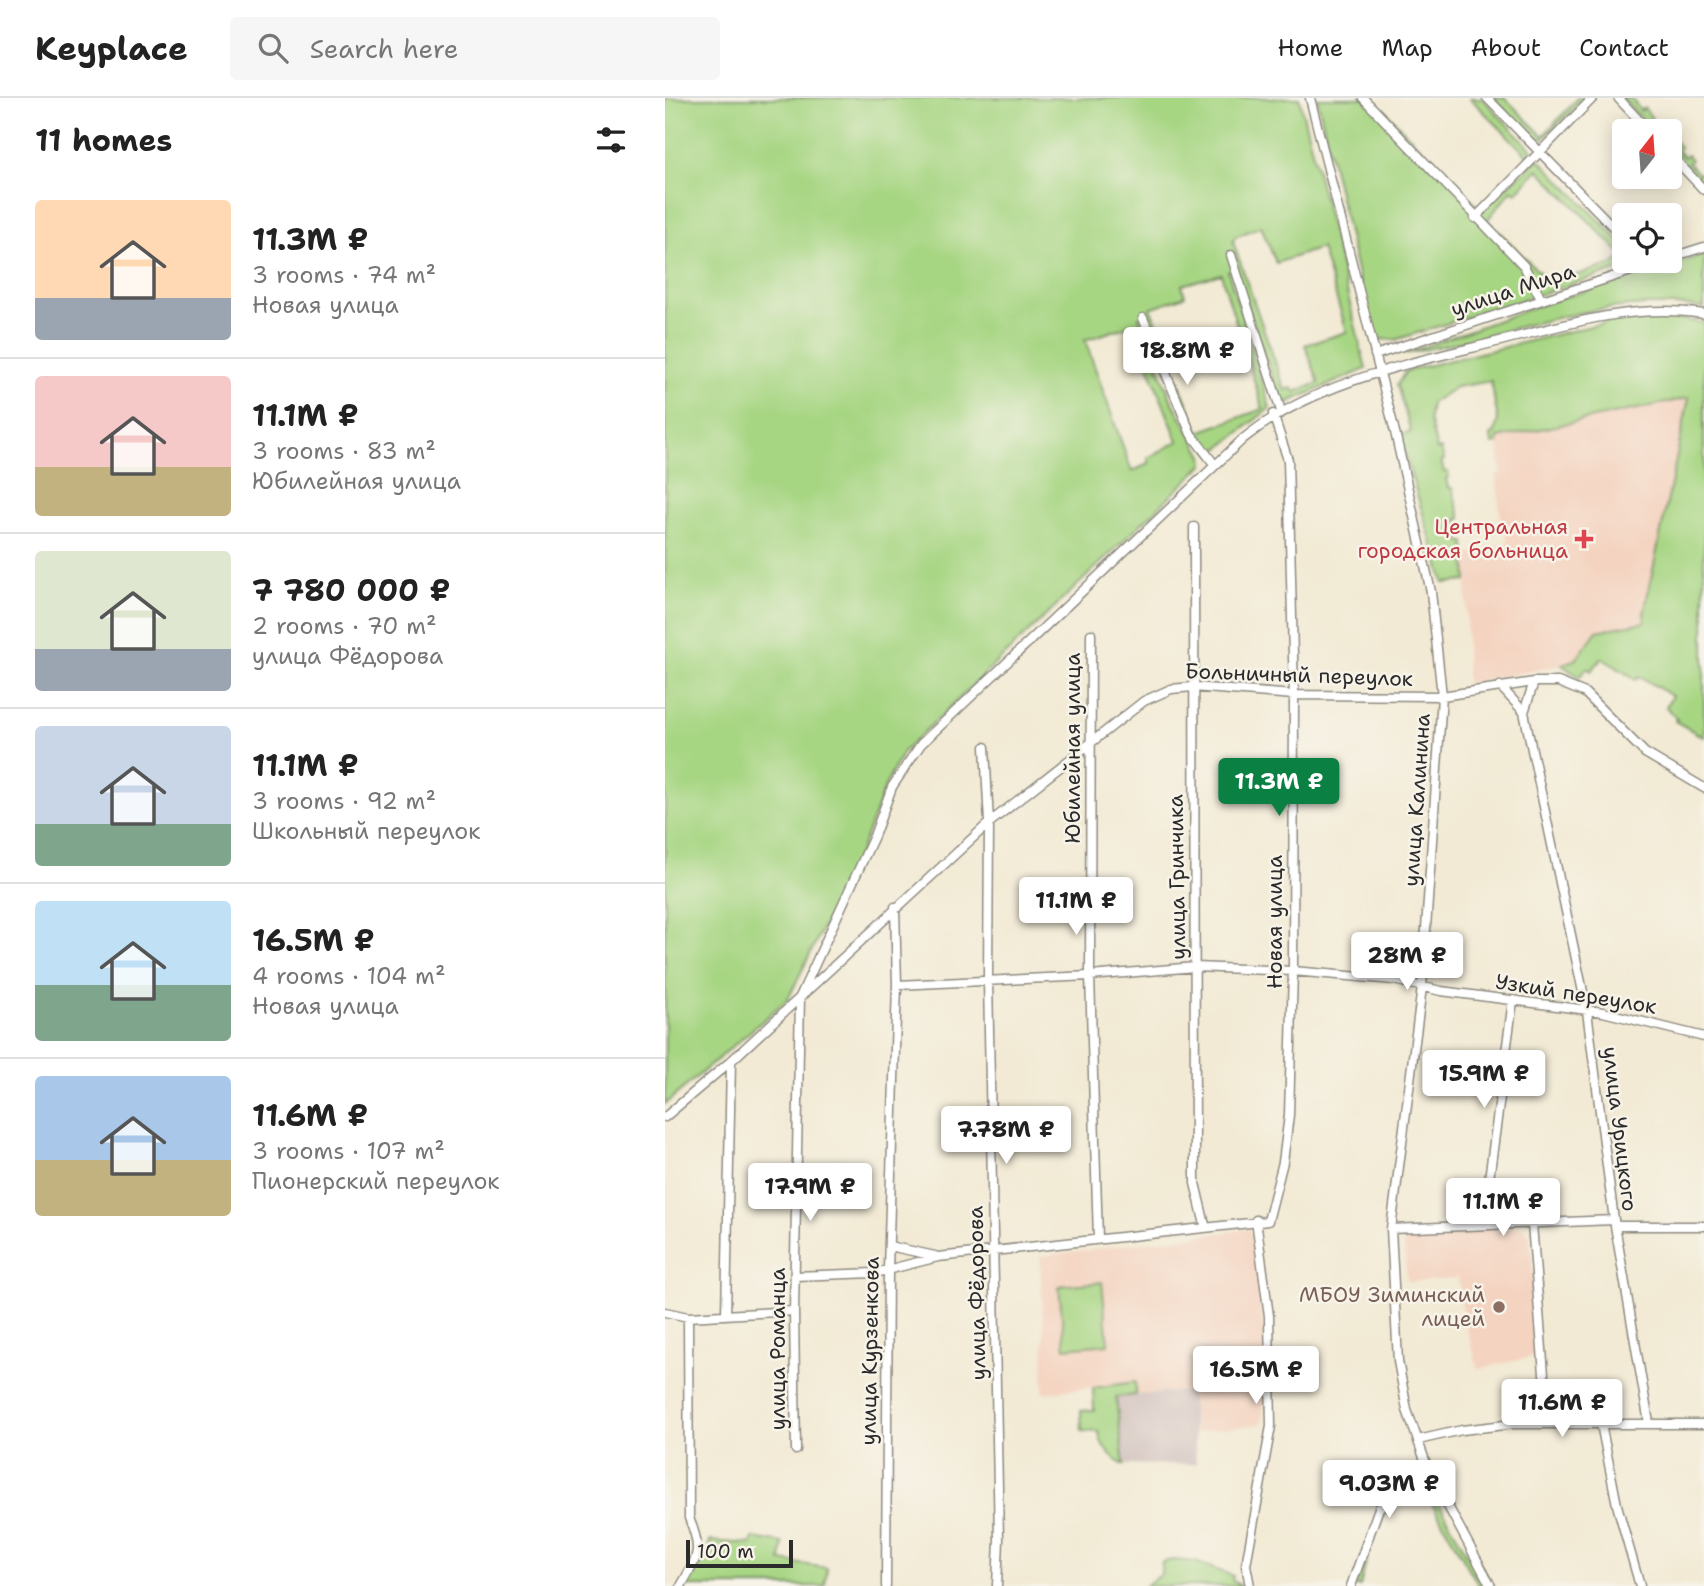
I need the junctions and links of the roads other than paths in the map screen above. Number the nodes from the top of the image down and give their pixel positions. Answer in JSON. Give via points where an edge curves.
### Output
{"nodes":[{"id":1,"x":1310,"y":98,"type":"edge"},
{"id":2,"x":1363,"y":98,"type":"edge"},
{"id":3,"x":1487,"y":98,"type":"edge"},
{"id":4,"x":1593,"y":98,"type":"edge"},
{"id":5,"x":1618,"y":98,"type":"edge"},
{"id":6,"x":1638,"y":119,"type":"edge"},
{"id":7,"x":1539,"y":152,"type":"junction"},
{"id":8,"x":1682,"y":167,"type":"edge"},
{"id":9,"x":1704,"y":190,"type":"edge"},
{"id":10,"x":1475,"y":218,"type":"junction"},
{"id":11,"x":1612,"y":226,"type":"edge"},
{"id":12,"x":1704,"y":247,"type":"edge"},
{"id":13,"x":1231,"y":254,"type":"dead end"},
{"id":14,"x":1682,"y":254,"type":"edge"},
{"id":15,"x":1617,"y":273,"type":"edge"},
{"id":16,"x":1541,"y":299,"type":"junction"},
{"id":17,"x":1704,"y":314,"type":"edge"},
{"id":18,"x":1143,"y":318,"type":"dead end"},
{"id":19,"x":1375,"y":355,"type":"junction"},
{"id":20,"x":1380,"y":371,"type":"junction"},
{"id":21,"x":1277,"y":413,"type":"junction"},
{"id":22,"x":1215,"y":465,"type":"junction"},
{"id":23,"x":1194,"y":527,"type":"dead end"},
{"id":24,"x":1091,"y":634,"type":"dead end"},
{"id":25,"x":1534,"y":682,"type":"junction"},
{"id":26,"x":1500,"y":686,"type":"junction"},
{"id":27,"x":1193,"y":687,"type":"junction"},
{"id":28,"x":1294,"y":695,"type":"junction"},
{"id":29,"x":1442,"y":696,"type":"junction"},
{"id":30,"x":1524,"y":712,"type":"junction"},
{"id":31,"x":1092,"y":741,"type":"junction"},
{"id":32,"x":985,"y":747,"type":"dead end"},
{"id":33,"x":1704,"y":788,"type":"edge"},
{"id":34,"x":989,"y":823,"type":"junction"},
{"id":35,"x":895,"y":907,"type":"junction"},
{"id":36,"x":1195,"y":967,"type":"junction"},
{"id":37,"x":1293,"y":971,"type":"junction"},
{"id":38,"x":1090,"y":976,"type":"junction"},
{"id":39,"x":988,"y":980,"type":"junction"},
{"id":40,"x":897,"y":985,"type":"junction"},
{"id":41,"x":1422,"y":987,"type":"junction"},
{"id":42,"x":800,"y":997,"type":"junction"},
{"id":43,"x":1513,"y":1000,"type":"junction"},
{"id":44,"x":1587,"y":1011,"type":"junction"},
{"id":45,"x":1703,"y":1034,"type":"edge"},
{"id":46,"x":731,"y":1061,"type":"junction"},
{"id":47,"x":665,"y":1117,"type":"edge"},
{"id":48,"x":1256,"y":1220,"type":"junction"},
{"id":49,"x":1614,"y":1223,"type":"junction"},
{"id":50,"x":1483,"y":1224,"type":"junction"},
{"id":51,"x":1532,"y":1224,"type":"junction"},
{"id":52,"x":1205,"y":1225,"type":"junction"},
{"id":53,"x":1704,"y":1226,"type":"edge"},
{"id":54,"x":1391,"y":1229,"type":"junction"},
{"id":55,"x":1098,"y":1239,"type":"junction"},
{"id":56,"x":889,"y":1245,"type":"junction"},
{"id":57,"x":993,"y":1253,"type":"junction"},
{"id":58,"x":938,"y":1257,"type":"junction"},
{"id":59,"x":888,"y":1269,"type":"junction"},
{"id":60,"x":795,"y":1276,"type":"junction"},
{"id":61,"x":794,"y":1311,"type":"junction"},
{"id":62,"x":665,"y":1312,"type":"edge"},
{"id":63,"x":726,"y":1315,"type":"junction"},
{"id":64,"x":688,"y":1317,"type":"junction"},
{"id":65,"x":1649,"y":1423,"type":"junction"},
{"id":66,"x":1704,"y":1423,"type":"edge"},
{"id":67,"x":1548,"y":1424,"type":"junction"},
{"id":68,"x":1601,"y":1424,"type":"junction"},
{"id":69,"x":1418,"y":1440,"type":"junction"},
{"id":70,"x":796,"y":1450,"type":"dead end"},
{"id":71,"x":1429,"y":1469,"type":"junction"},
{"id":72,"x":681,"y":1586,"type":"edge"},
{"id":73,"x":886,"y":1586,"type":"edge"},
{"id":74,"x":997,"y":1586,"type":"edge"},
{"id":75,"x":1250,"y":1586,"type":"edge"},
{"id":76,"x":1351,"y":1586,"type":"edge"},
{"id":77,"x":1491,"y":1586,"type":"edge"},
{"id":78,"x":1640,"y":1586,"type":"edge"}],
"edges":[{"from":1,"to":19,"type":"street","name":"улица Калинина"},
{"from":2,"to":10,"type":"street"},
{"from":3,"to":7,"type":"street"},
{"from":4,"to":7,"type":"street"},
{"from":5,"to":6,"type":"street"},
{"from":7,"to":10,"type":"street"},
{"from":7,"to":11,"type":"street"},
{"from":8,"to":9,"type":"street"},
{"from":10,"to":16,"type":"street","via":[[1524,266]]},
{"from":12,"to":14,"type":"street"},
{"from":13,"to":21,"type":"street","name":"Новая улица"},
{"from":15,"to":16,"type":"street","name":"улица Мира"},
{"from":16,"to":19,"type":"street","name":"улица Мира"},
{"from":17,"to":20,"type":"street","via":[[1672,309],[1619,312]]},
{"from":18,"to":22,"type":"street","via":[[1191,433]]},
{"from":19,"to":20,"type":"street","name":"улица Калинина"},
{"from":20,"to":21,"type":"street"},
{"from":20,"to":29,"type":"street","name":"улица Калинина","via":[[1431,592]]},
{"from":21,"to":22,"type":"street"},
{"from":21,"to":28,"type":"street","name":"Новая улица","via":[[1288,460]]},
{"from":22,"to":42,"type":"street","via":[[921,744],[893,788]]},
{"from":23,"to":27,"type":"street","name":"улица Гринчика"},
{"from":24,"to":31,"type":"street","name":"Юбилейная улица"},
{"from":25,"to":26,"type":"street","name":"Больничный переулок"},
{"from":25,"to":30,"type":"street"},
{"from":25,"to":33,"type":"street","name":"Больничный переулок","via":[[1558,682],[1585,693],[1645,753]]},
{"from":26,"to":29,"type":"street","name":"Больничный переулок"},
{"from":26,"to":30,"type":"street"},
{"from":27,"to":28,"type":"street","name":"Больничный переулок"},
{"from":27,"to":31,"type":"street","name":"Больничный переулок","via":[[1157,694]]},
{"from":27,"to":36,"type":"street","name":"улица Гринчика"},
{"from":28,"to":29,"type":"street","name":"Больничный переулок"},
{"from":28,"to":37,"type":"street","name":"Новая улица"},
{"from":29,"to":41,"type":"street","name":"улица Калинина"},
{"from":30,"to":44,"type":"street","name":"улица Урицкого"},
{"from":31,"to":34,"type":"street","name":"Больничный переулок"},
{"from":31,"to":38,"type":"street","name":"Юбилейная улица"},
{"from":32,"to":34,"type":"street","name":"улица Фёдорова"},
{"from":34,"to":35,"type":"street","name":"Больничный переулок"},
{"from":34,"to":39,"type":"street","name":"улица Фёдорова"},
{"from":35,"to":40,"type":"street","name":"улица Курзенкова"},
{"from":35,"to":42,"type":"street","name":"Больничный переулок"},
{"from":36,"to":37,"type":"street","name":"Узкий переулок"},
{"from":36,"to":38,"type":"street","name":"Узкий переулок"},
{"from":36,"to":52,"type":"street","name":"улица Гринчика","via":[[1195,1182]]},
{"from":37,"to":41,"type":"street","name":"Узкий переулок","via":[[1394,980]]},
{"from":37,"to":48,"type":"street","name":"Новая улица","via":[[1289,1115],[1283,1162],[1268,1221]]},
{"from":38,"to":39,"type":"street","name":"Узкий переулок"},
{"from":38,"to":55,"type":"street","name":"Юбилейная улица"},
{"from":39,"to":40,"type":"street","name":"Узкий переулок"},
{"from":39,"to":57,"type":"street","name":"улица Фёдорова"},
{"from":40,"to":56,"type":"street","name":"улица Курзенкова"},
{"from":41,"to":43,"type":"street","name":"Узкий переулок"},
{"from":41,"to":54,"type":"street","name":"улица Калинина"},
{"from":42,"to":46,"type":"street","name":"Больничный переулок"},
{"from":42,"to":60,"type":"street","name":"улица Романца"},
{"from":43,"to":44,"type":"street","name":"Узкий переулок"},
{"from":43,"to":50,"type":"street"},
{"from":44,"to":45,"type":"street","name":"Узкий переулок"},
{"from":44,"to":49,"type":"street","name":"улица Урицкого"},
{"from":46,"to":47,"type":"street","name":"Больничный переулок"},
{"from":46,"to":63,"type":"street"},
{"from":48,"to":52,"type":"street"},
{"from":48,"to":75,"type":"street","via":[[1269,1316],[1271,1426],[1246,1565]]},
{"from":49,"to":51,"type":"street"},
{"from":49,"to":53,"type":"street"},
{"from":49,"to":65,"type":"street","name":"улица Урицкого"},
{"from":50,"to":51,"type":"street"},
{"from":50,"to":54,"type":"street"},
{"from":51,"to":67,"type":"street"},
{"from":52,"to":55,"type":"street"},
{"from":54,"to":69,"type":"street","name":"улица Калинина","via":[[1398,1360]]},
{"from":55,"to":57,"type":"street"},
{"from":56,"to":58,"type":"street"},
{"from":56,"to":59,"type":"street","name":"улица Курзенкова"},
{"from":57,"to":58,"type":"street"},
{"from":57,"to":74,"type":"street","name":"улица Фёдорова"},
{"from":58,"to":59,"type":"street"},
{"from":59,"to":60,"type":"street"},
{"from":59,"to":73,"type":"street","name":"улица Курзенкова"},
{"from":60,"to":61,"type":"street","name":"улица Романца"},
{"from":61,"to":63,"type":"street"},
{"from":61,"to":70,"type":"street","name":"улица Романца"},
{"from":62,"to":64,"type":"street"},
{"from":63,"to":64,"type":"street"},
{"from":64,"to":72,"type":"street","via":[[689,1518],[699,1547]]},
{"from":65,"to":66,"type":"street"},
{"from":65,"to":68,"type":"street"},
{"from":67,"to":68,"type":"street"},
{"from":67,"to":69,"type":"street","via":[[1462,1430]]},
{"from":68,"to":78,"type":"street"},
{"from":69,"to":71,"type":"street","name":"улица Калинина"},
{"from":71,"to":76,"type":"street","via":[[1379,1508]]},
{"from":71,"to":77,"type":"street","name":"улица Калинина"}]}
